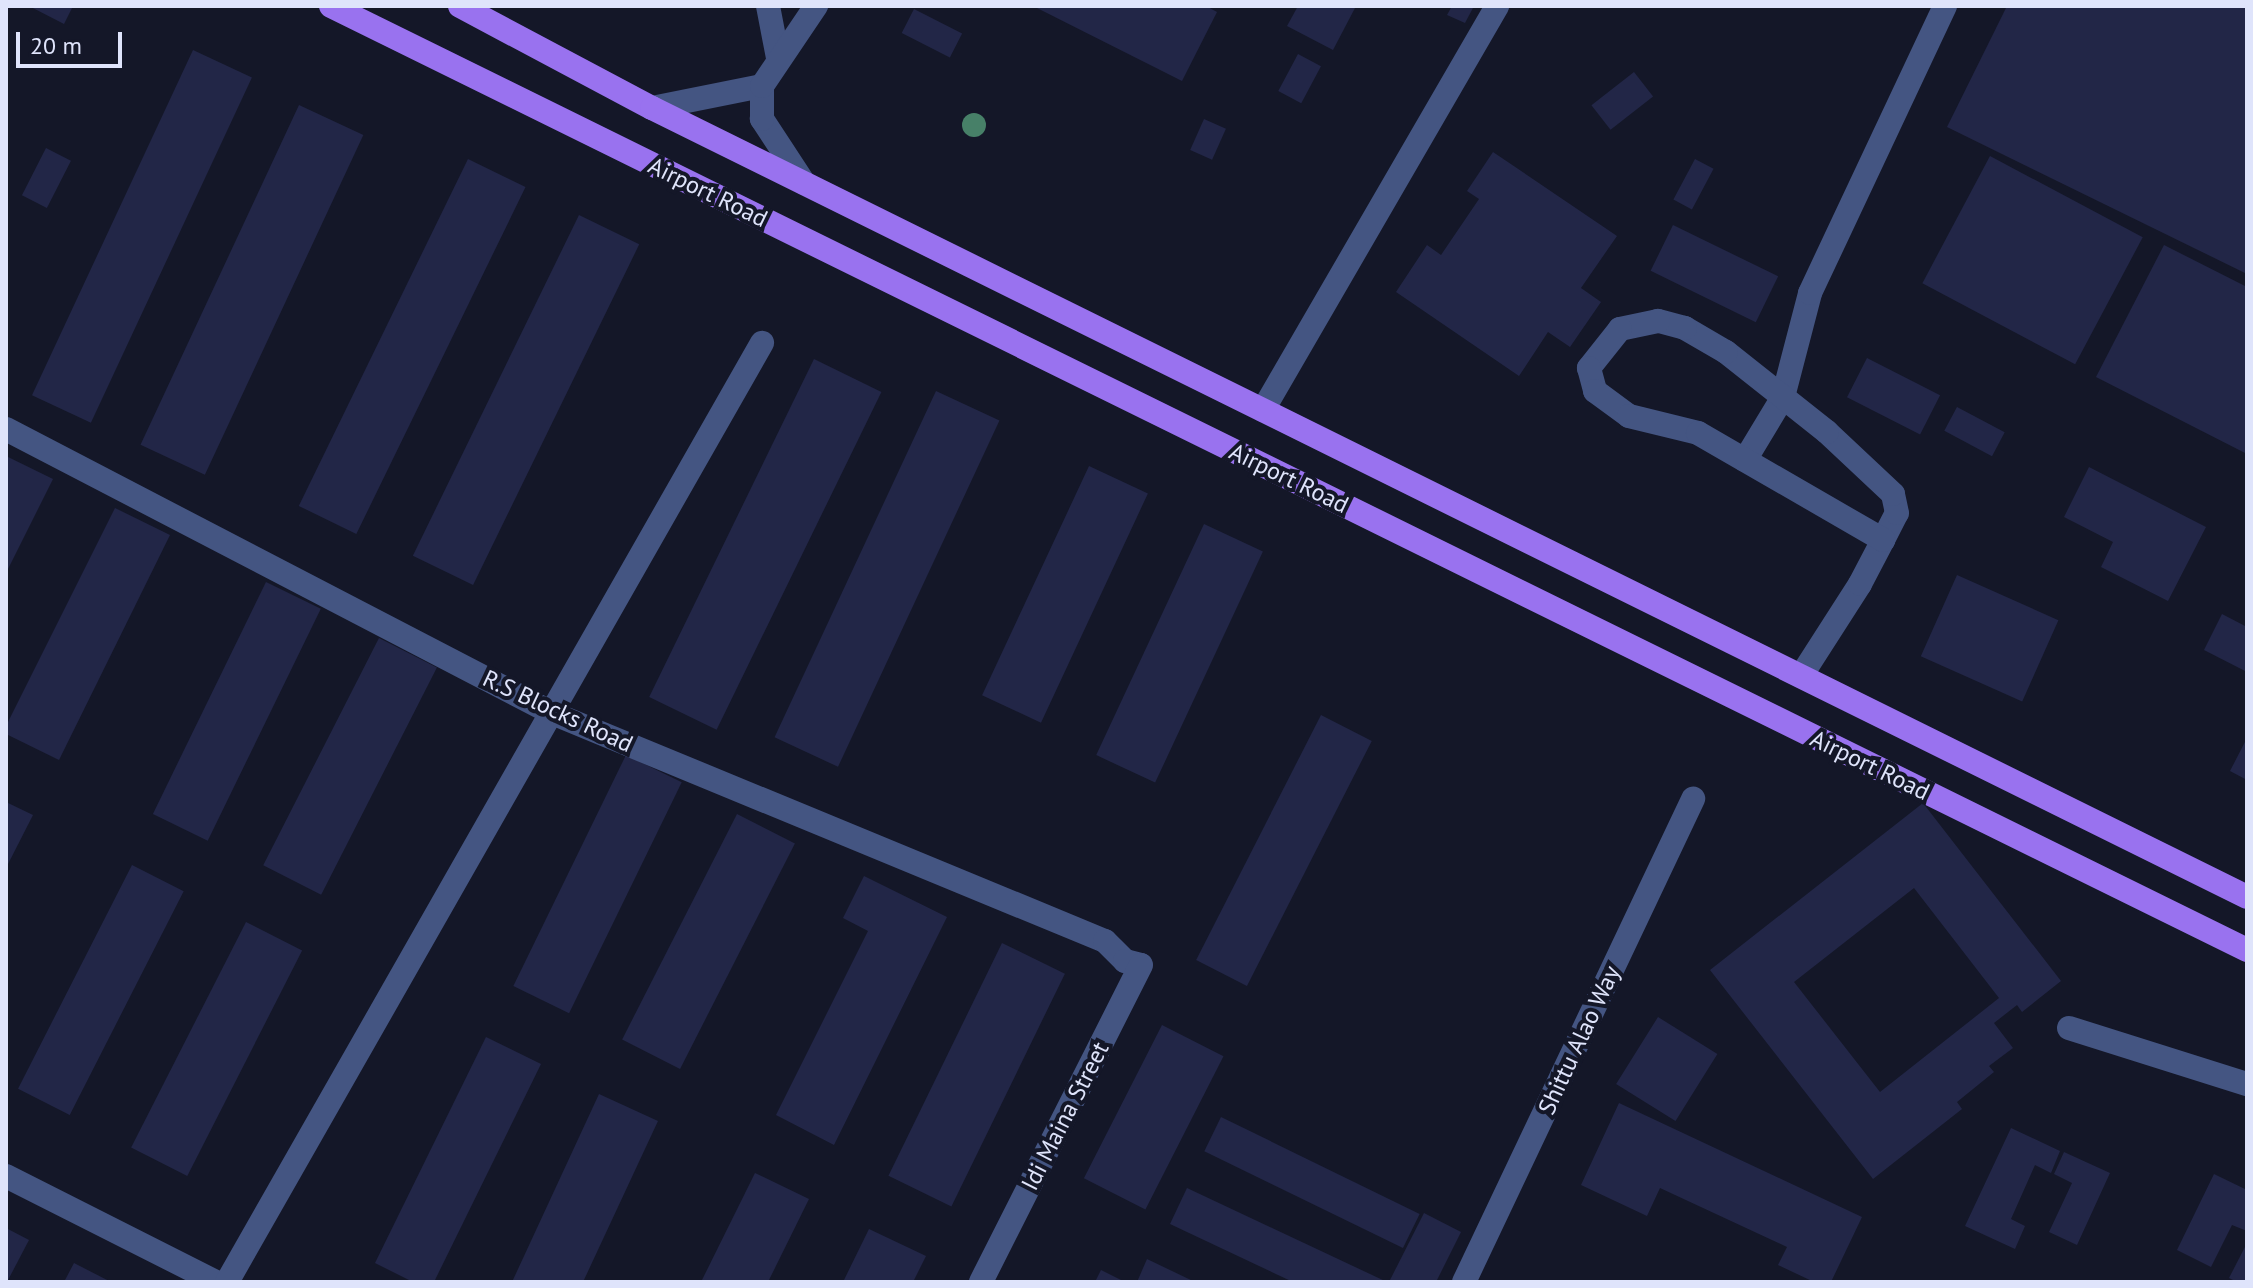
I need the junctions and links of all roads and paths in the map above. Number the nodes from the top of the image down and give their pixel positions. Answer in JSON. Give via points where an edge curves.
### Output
{"nodes":[{"id":1,"x":331,"y":6,"type":"edge"},
{"id":2,"x":460,"y":6,"type":"edge"},
{"id":3,"x":768,"y":6,"type":"edge"},
{"id":4,"x":816,"y":6,"type":"edge"},
{"id":5,"x":1497,"y":6,"type":"edge"},
{"id":6,"x":1945,"y":6,"type":"edge"},
{"id":7,"x":778,"y":58,"type":"junction"},
{"id":8,"x":762,"y":86,"type":"junction"},
{"id":9,"x":652,"y":108,"type":"junction"},
{"id":10,"x":804,"y":183,"type":"junction"},
{"id":11,"x":762,"y":343,"type":"dead end"},
{"id":12,"x":1783,"y":397,"type":"junction"},
{"id":13,"x":1263,"y":410,"type":"junction"},
{"id":14,"x":6,"y":429,"type":"edge"},
{"id":15,"x":1745,"y":460,"type":"junction"},
{"id":16,"x":1883,"y":540,"type":"junction"},
{"id":17,"x":1801,"y":676,"type":"junction"},
{"id":18,"x":552,"y":713,"type":"junction"},
{"id":19,"x":1693,"y":799,"type":"dead end"},
{"id":20,"x":2247,"y":897,"type":"edge"},
{"id":21,"x":2247,"y":950,"type":"edge"},
{"id":22,"x":1125,"y":961,"type":"joint"},
{"id":23,"x":2069,"y":1028,"type":"dead end"},
{"id":24,"x":2247,"y":1084,"type":"edge"},
{"id":25,"x":6,"y":1176,"type":"edge"},
{"id":26,"x":216,"y":1282,"type":"edge"},
{"id":27,"x":227,"y":1282,"type":"edge"},
{"id":28,"x":981,"y":1282,"type":"edge"},
{"id":29,"x":1464,"y":1282,"type":"edge"}],
"edges":[{"from":1,"to":21,"type":"main road","name":"Airport Road"},
{"from":2,"to":9,"type":"main road","name":"Airport Road"},
{"from":3,"to":7,"type":"lane"},
{"from":4,"to":7,"type":"lane"},
{"from":5,"to":13,"type":"lane"},
{"from":6,"to":12,"type":"lane","via":[[1810,293]]},
{"from":7,"to":8,"type":"lane"},
{"from":8,"to":9,"type":"lane"},
{"from":8,"to":10,"type":"lane","via":[[762,119]]},
{"from":9,"to":10,"type":"main road","name":"Airport Road"},
{"from":10,"to":13,"type":"main road","name":"Airport Road"},
{"from":11,"to":18,"type":"lane"},
{"from":12,"to":15,"type":"lane"},
{"from":12,"to":15,"type":"lane","via":[[1726,352],[1685,328],[1658,321],[1620,329],[1589,368],[1595,391],[1629,416],[1698,433]]},
{"from":12,"to":16,"type":"lane","via":[[1893,494],[1897,513]]},
{"from":13,"to":17,"type":"main road","name":"Airport Road"},
{"from":14,"to":18,"type":"lane","name":"R.S Blocks Road"},
{"from":15,"to":16,"type":"lane"},
{"from":16,"to":17,"type":"lane"},
{"from":17,"to":20,"type":"main road","name":"Airport Road"},
{"from":18,"to":22,"type":"lane","name":"R.S Blocks Road","via":[[1105,941]]},
{"from":18,"to":27,"type":"lane"},
{"from":19,"to":29,"type":"lane","name":"Shittu Alao Way"},
{"from":22,"to":28,"type":"lane","name":"Idi Maina Street","via":[[1141,965]]},
{"from":23,"to":24,"type":"lane"},
{"from":25,"to":26,"type":"lane"}]}
